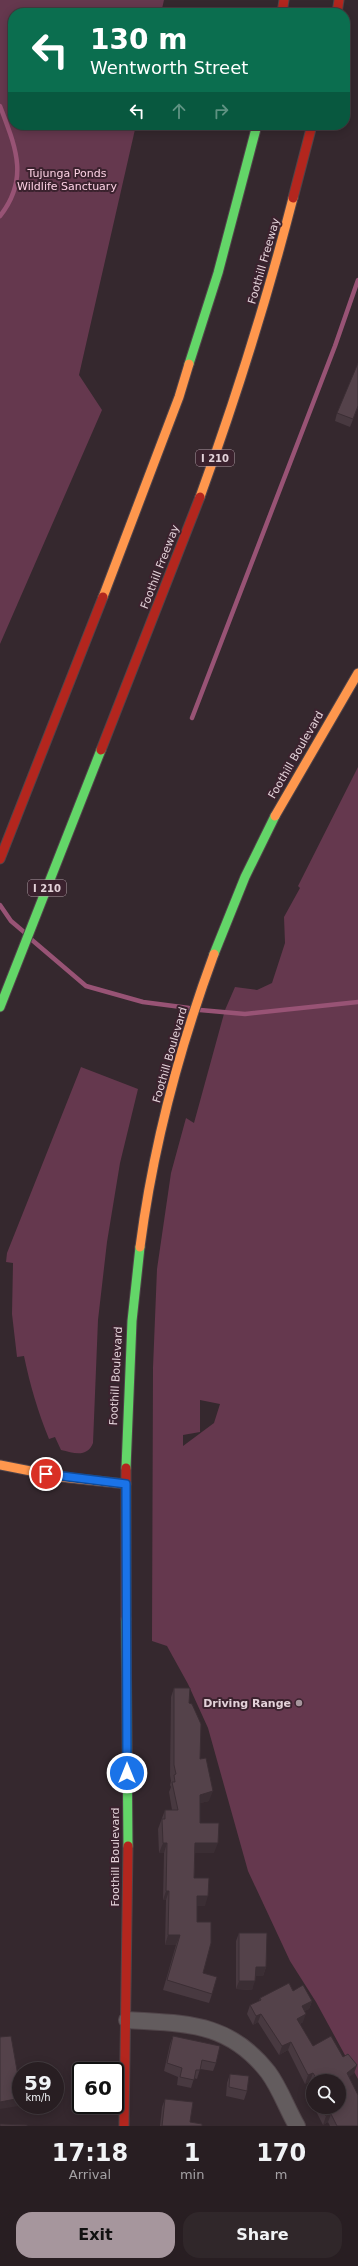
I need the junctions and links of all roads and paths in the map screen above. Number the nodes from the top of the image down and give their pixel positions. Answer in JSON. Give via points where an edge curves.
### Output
{"nodes":[{"id":1,"x":256,"y":130,"type":"edge"},
{"id":2,"x":311,"y":130,"type":"edge"},
{"id":3,"x":358,"y":673,"type":"edge"},
{"id":4,"x":0,"y":859,"type":"edge"},
{"id":5,"x":0,"y":1007,"type":"edge"},
{"id":6,"x":0,"y":1465,"type":"edge"},
{"id":7,"x":126,"y":1484,"type":"junction"},
{"id":8,"x":127,"y":2020,"type":"junction"},
{"id":9,"x":124,"y":2126,"type":"edge"},
{"id":10,"x":297,"y":2126,"type":"edge"}],
"edges":[{"from":1,"to":4,"type":"main road","via":[[218,273],[179,397],[139,506]]},
{"from":2,"to":5,"type":"main road","name":"Foothill Freeway","number":"I 210","via":[[270,288],[230,414],[195,511]]},
{"from":3,"to":7,"type":"main road","name":"Foothill Boulevard","via":[[299,770],[245,877],[192,1018],[170,1094],[155,1157],[136,1278],[129,1342]]},
{"from":6,"to":7,"type":"main road","via":[[61,1477]]},
{"from":7,"to":8,"type":"main road","name":"Foothill Boulevard"},
{"from":8,"to":9,"type":"main road","name":"Foothill Boulevard"},
{"from":8,"to":10,"type":"street","via":[[193,2024],[218,2031],[238,2044],[268,2073]]}]}
